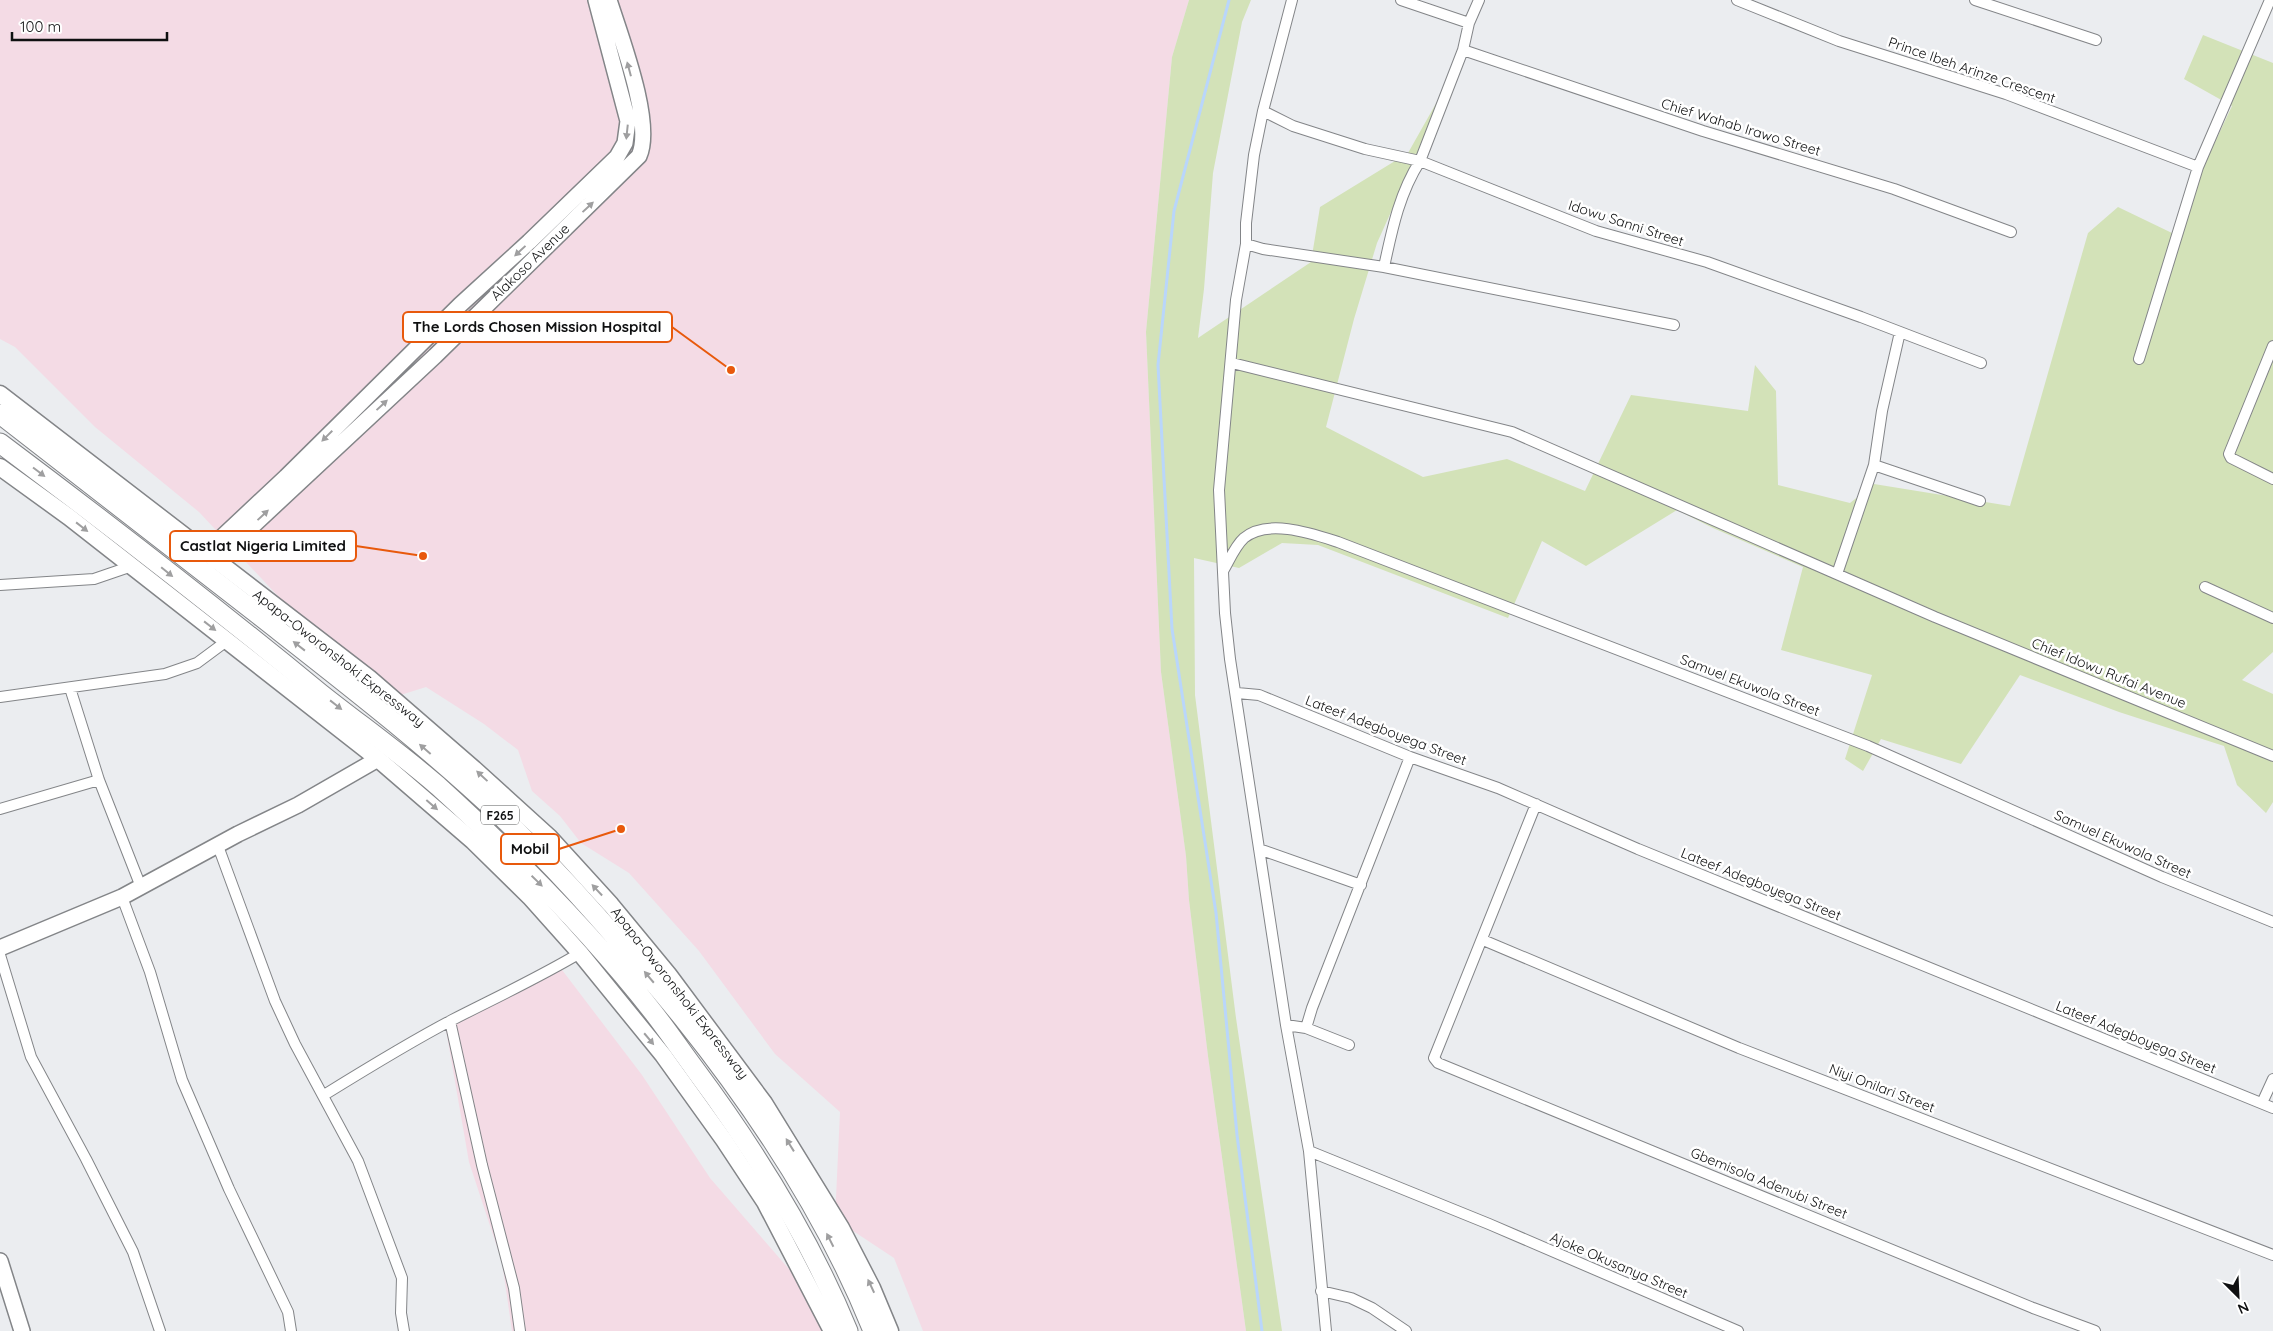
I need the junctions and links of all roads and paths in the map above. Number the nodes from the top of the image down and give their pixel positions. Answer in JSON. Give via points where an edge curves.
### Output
{"nodes":[{"id":1,"x":596,"y":0,"type":"edge"},
{"id":2,"x":609,"y":0,"type":"edge"},
{"id":3,"x":1292,"y":0,"type":"edge"},
{"id":4,"x":1401,"y":0,"type":"edge"},
{"id":5,"x":1479,"y":0,"type":"edge"},
{"id":6,"x":1737,"y":0,"type":"edge"},
{"id":7,"x":1976,"y":0,"type":"edge"},
{"id":8,"x":2270,"y":0,"type":"edge"},
{"id":9,"x":1469,"y":23,"type":"junction"},
{"id":10,"x":2096,"y":40,"type":"dead end"},
{"id":11,"x":1463,"y":50,"type":"junction"},
{"id":12,"x":1263,"y":111,"type":"junction"},
{"id":13,"x":1420,"y":162,"type":"junction"},
{"id":14,"x":2198,"y":167,"type":"junction"},
{"id":15,"x":2011,"y":232,"type":"dead end"},
{"id":16,"x":1246,"y":244,"type":"junction"},
{"id":17,"x":1384,"y":267,"type":"junction"},
{"id":18,"x":1674,"y":325,"type":"dead end"},
{"id":19,"x":1900,"y":332,"type":"junction"},
{"id":20,"x":2273,"y":346,"type":"edge"},
{"id":21,"x":2139,"y":360,"type":"dead end"},
{"id":22,"x":1232,"y":363,"type":"junction"},
{"id":23,"x":1981,"y":363,"type":"dead end"},
{"id":24,"x":0,"y":394,"type":"edge"},
{"id":25,"x":0,"y":414,"type":"edge"},
{"id":26,"x":0,"y":443,"type":"edge"},
{"id":27,"x":1874,"y":466,"type":"junction"},
{"id":28,"x":0,"y":467,"type":"edge"},
{"id":29,"x":2273,"y":479,"type":"edge"},
{"id":30,"x":1980,"y":501,"type":"dead end"},
{"id":31,"x":210,"y":557,"type":"junction"},
{"id":32,"x":132,"y":566,"type":"junction"},
{"id":33,"x":1222,"y":572,"type":"junction"},
{"id":34,"x":1837,"y":574,"type":"junction"},
{"id":35,"x":0,"y":585,"type":"edge"},
{"id":36,"x":2206,"y":587,"type":"dead end"},
{"id":37,"x":2273,"y":618,"type":"edge"},
{"id":38,"x":228,"y":640,"type":"junction"},
{"id":39,"x":364,"y":685,"type":"junction"},
{"id":40,"x":70,"y":688,"type":"junction"},
{"id":41,"x":1237,"y":693,"type":"junction"},
{"id":42,"x":0,"y":697,"type":"edge"},
{"id":43,"x":1410,"y":756,"type":"junction"},
{"id":44,"x":2273,"y":756,"type":"edge"},
{"id":45,"x":378,"y":759,"type":"junction"},
{"id":46,"x":99,"y":780,"type":"junction"},
{"id":47,"x":1536,"y":804,"type":"junction"},
{"id":48,"x":0,"y":808,"type":"edge"},
{"id":49,"x":218,"y":846,"type":"junction"},
{"id":50,"x":1259,"y":849,"type":"junction"},
{"id":51,"x":1361,"y":885,"type":"junction"},
{"id":52,"x":141,"y":887,"type":"junction"},
{"id":53,"x":122,"y":897,"type":"junction"},
{"id":54,"x":2273,"y":922,"type":"edge"},
{"id":55,"x":572,"y":930,"type":"junction"},
{"id":56,"x":1483,"y":940,"type":"junction"},
{"id":57,"x":0,"y":948,"type":"edge"},
{"id":58,"x":580,"y":952,"type":"junction"},
{"id":59,"x":0,"y":954,"type":"edge"},
{"id":60,"x":450,"y":1021,"type":"junction"},
{"id":61,"x":1286,"y":1024,"type":"junction"},
{"id":62,"x":1306,"y":1028,"type":"junction"},
{"id":63,"x":1349,"y":1045,"type":"dead end"},
{"id":64,"x":2273,"y":1079,"type":"edge"},
{"id":65,"x":324,"y":1095,"type":"junction"},
{"id":66,"x":2262,"y":1103,"type":"junction"},
{"id":67,"x":758,"y":1107,"type":"junction"},
{"id":68,"x":2273,"y":1108,"type":"edge"},
{"id":69,"x":1309,"y":1151,"type":"junction"},
{"id":70,"x":2273,"y":1255,"type":"edge"},
{"id":71,"x":0,"y":1262,"type":"edge"},
{"id":72,"x":4,"y":1289,"type":"edge"},
{"id":73,"x":1322,"y":1291,"type":"junction"},
{"id":74,"x":22,"y":1331,"type":"edge"},
{"id":75,"x":160,"y":1331,"type":"edge"},
{"id":76,"x":291,"y":1331,"type":"edge"},
{"id":77,"x":404,"y":1331,"type":"edge"},
{"id":78,"x":520,"y":1331,"type":"edge"},
{"id":79,"x":832,"y":1331,"type":"edge"},
{"id":80,"x":848,"y":1331,"type":"edge"},
{"id":81,"x":873,"y":1331,"type":"edge"},
{"id":82,"x":890,"y":1331,"type":"edge"},
{"id":83,"x":1326,"y":1331,"type":"edge"},
{"id":84,"x":1406,"y":1331,"type":"edge"},
{"id":85,"x":1738,"y":1331,"type":"edge"},
{"id":86,"x":2095,"y":1331,"type":"edge"}],
"edges":[{"from":1,"to":31,"type":"street","name":"Alakoso Avenue","one_way":true,"via":[[628,121],[626,143],[617,157],[460,305]]},
{"from":31,"to":2,"type":"street","name":"Alakoso Avenue","one_way":true,"via":[[435,356],[639,156],[643,128],[640,106]]},
{"from":3,"to":12,"type":"street"},
{"from":4,"to":9,"type":"street"},
{"from":5,"to":9,"type":"street"},
{"from":6,"to":14,"type":"street","name":"Prince Ibeh Arinze Crescent","via":[[1839,41],[2006,94]]},
{"from":7,"to":10,"type":"street"},
{"from":8,"to":14,"type":"street"},
{"from":9,"to":11,"type":"street"},
{"from":11,"to":13,"type":"street"},
{"from":11,"to":15,"type":"street","name":"Chief Wahab Irawo Street","via":[[1894,190]]},
{"from":12,"to":13,"type":"street","name":"Idowu Sanni Street","via":[[1292,126]]},
{"from":12,"to":16,"type":"street","via":[[1248,200]]},
{"from":13,"to":17,"type":"street","via":[[1410,176],[1397,210]]},
{"from":13,"to":19,"type":"street","name":"Idowu Sanni Street","via":[[1596,231],[1707,262]]},
{"from":14,"to":21,"type":"street"},
{"from":16,"to":17,"type":"street"},
{"from":16,"to":22,"type":"street","via":[[1236,300]]},
{"from":17,"to":18,"type":"street"},
{"from":19,"to":23,"type":"street","name":"Idowu Sanni Street"},
{"from":19,"to":27,"type":"street","via":[[1882,411]]},
{"from":20,"to":29,"type":"street","via":[[2229,454]]},
{"from":22,"to":33,"type":"street","via":[[1219,490]]},
{"from":22,"to":34,"type":"street","name":"Chief Idowu Rufai Avenue","via":[[1512,432]]},
{"from":24,"to":31,"type":"main road","name":"Apapa-Oworonshoki Expressway"},
{"from":39,"to":25,"type":"highway","name":"Apapa-Oworonshoki Expressway","number":"F265","one_way":true},
{"from":26,"to":55,"type":"highway","number":"F265","one_way":true,"via":[[405,758],[550,893]]},
{"from":27,"to":30,"type":"street"},
{"from":27,"to":34,"type":"street"},
{"from":28,"to":32,"type":"main road","one_way":true},
{"from":31,"to":39,"type":"main road","name":"Apapa-Oworonshoki Expressway"},
{"from":32,"to":35,"type":"street","via":[[94,579]]},
{"from":32,"to":38,"type":"main road","one_way":true},
{"from":33,"to":41,"type":"street"},
{"from":33,"to":54,"type":"street","name":"Samuel Ekuwola Street","via":[[1244,538],[1255,532],[1299,530],[1338,542],[1868,746],[2162,877]]},
{"from":34,"to":44,"type":"street","name":"Chief Idowu Rufai Avenue"},
{"from":36,"to":37,"type":"street"},
{"from":38,"to":40,"type":"street","via":[[208,656],[178,670]]},
{"from":38,"to":45,"type":"main road"},
{"from":67,"to":39,"type":"highway","name":"Apapa-Oworonshoki Expressway","number":"F265","one_way":true,"via":[[588,905],[502,817]]},
{"from":40,"to":42,"type":"street"},
{"from":40,"to":46,"type":"street"},
{"from":41,"to":43,"type":"street","name":"Lateef Adegboyega Street","via":[[1259,695]]},
{"from":41,"to":50,"type":"street"},
{"from":43,"to":47,"type":"street","name":"Lateef Adegboyega Street"},
{"from":43,"to":51,"type":"street"},
{"from":45,"to":49,"type":"street"},
{"from":45,"to":55,"type":"main road","one_way":true},
{"from":46,"to":48,"type":"street"},
{"from":46,"to":52,"type":"street"},
{"from":47,"to":56,"type":"street"},
{"from":47,"to":66,"type":"street","name":"Lateef Adegboyega Street","via":[[1638,850]]},
{"from":49,"to":52,"type":"street"},
{"from":49,"to":65,"type":"street","via":[[275,1001]]},
{"from":50,"to":51,"type":"street"},
{"from":50,"to":61,"type":"street"},
{"from":51,"to":62,"type":"street"},
{"from":52,"to":53,"type":"street"},
{"from":53,"to":57,"type":"street"},
{"from":53,"to":76,"type":"street","via":[[150,972],[182,1080],[229,1189],[288,1312]]},
{"from":55,"to":58,"type":"main road"},
{"from":55,"to":80,"type":"highway","number":"F265","via":[[653,1012],[737,1126],[778,1190],[834,1296]]},
{"from":56,"to":70,"type":"street","name":"Niyi Onilari Street","via":[[1739,1048]]},
{"from":56,"to":86,"type":"street","name":"Gbemisola Adenubi Street","via":[[1434,1058],[1438,1063]]},
{"from":58,"to":60,"type":"street","via":[[550,971]]},
{"from":58,"to":79,"type":"main road","one_way":true,"via":[[663,1055],[770,1210]]},
{"from":59,"to":75,"type":"street","via":[[31,1058],[133,1252]]},
{"from":60,"to":65,"type":"street"},
{"from":60,"to":78,"type":"street","via":[[484,1174],[514,1288]]},
{"from":61,"to":62,"type":"street"},
{"from":61,"to":69,"type":"street"},
{"from":62,"to":63,"type":"street"},
{"from":64,"to":66,"type":"street"},
{"from":65,"to":77,"type":"street","via":[[358,1161],[402,1278]]},
{"from":66,"to":68,"type":"street","name":"Lateef Adegboyega Street"},
{"from":81,"to":67,"type":"highway","name":"Apapa-Oworonshoki Expressway","number":"F265","one_way":true,"via":[[823,1226]]},
{"from":82,"to":67,"type":"main road","name":"Apapa-Oworonshoki Expressway","one_way":true,"via":[[841,1228]]},
{"from":69,"to":73,"type":"street"},
{"from":69,"to":85,"type":"street","name":"Ajoke Okusanya Street"},
{"from":71,"to":72,"type":"street"},
{"from":72,"to":74,"type":"street"},
{"from":73,"to":83,"type":"street"},
{"from":73,"to":84,"type":"street","via":[[1351,1298]]}]}
